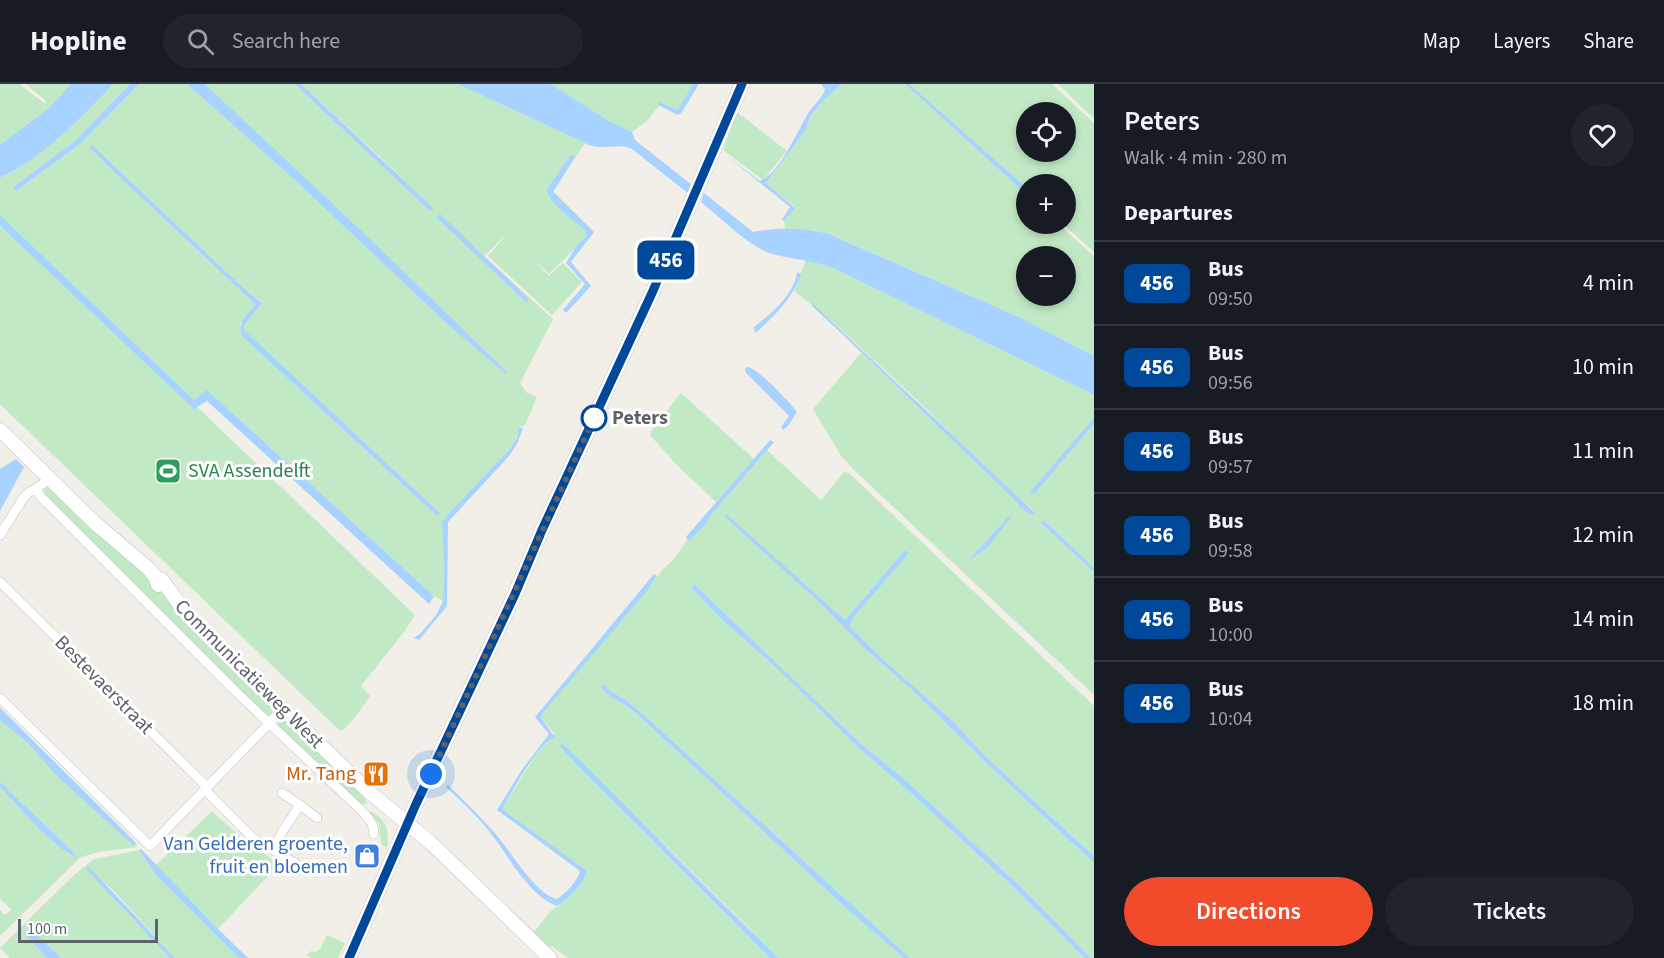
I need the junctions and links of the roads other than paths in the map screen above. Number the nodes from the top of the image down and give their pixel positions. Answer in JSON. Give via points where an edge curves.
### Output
{"nodes":[{"id":1,"x":742,"y":84,"type":"edge"},
{"id":2,"x":0,"y":430,"type":"edge"},
{"id":3,"x":51,"y":478,"type":"junction"},
{"id":4,"x":36,"y":489,"type":"junction"},
{"id":5,"x":0,"y":535,"type":"edge"},
{"id":6,"x":0,"y":582,"type":"edge"},
{"id":7,"x":0,"y":698,"type":"edge"},
{"id":8,"x":283,"y":708,"type":"junction"},
{"id":9,"x":268,"y":723,"type":"junction"},
{"id":10,"x":206,"y":788,"type":"junction"},
{"id":11,"x":282,"y":793,"type":"dead end"},
{"id":12,"x":300,"y":805,"type":"junction"},
{"id":13,"x":317,"y":818,"type":"dead end"},
{"id":14,"x":408,"y":825,"type":"junction"},
{"id":15,"x":374,"y":834,"type":"dead end"},
{"id":16,"x":273,"y":850,"type":"junction"},
{"id":17,"x":295,"y":863,"type":"dead end"},
{"id":18,"x":349,"y":958,"type":"edge"},
{"id":19,"x":550,"y":958,"type":"edge"}],
"edges":[{"from":1,"to":14,"type":"street","via":[[652,293]]},
{"from":2,"to":3,"type":"street","name":"Communicatieweg West"},
{"from":3,"to":4,"type":"street"},
{"from":3,"to":8,"type":"street","name":"Communicatieweg West","via":[[149,570],[165,593]]},
{"from":4,"to":5,"type":"street","via":[[28,492]]},
{"from":4,"to":9,"type":"street"},
{"from":6,"to":10,"type":"street","name":"Bestevaerstraat"},
{"from":7,"to":10,"type":"street","via":[[150,846]]},
{"from":8,"to":9,"type":"street"},
{"from":8,"to":14,"type":"street","name":"Communicatieweg West","via":[[366,790]]},
{"from":9,"to":10,"type":"street"},
{"from":9,"to":15,"type":"street","via":[[371,821]]},
{"from":10,"to":16,"type":"street","name":"Bestevaerstraat","via":[[253,838]]},
{"from":11,"to":12,"type":"street"},
{"from":12,"to":13,"type":"street"},
{"from":12,"to":16,"type":"street"},
{"from":14,"to":18,"type":"street"},
{"from":14,"to":19,"type":"street","name":"Communicatieweg West"},
{"from":16,"to":17,"type":"street","name":"Bestevaerstraat"}]}
